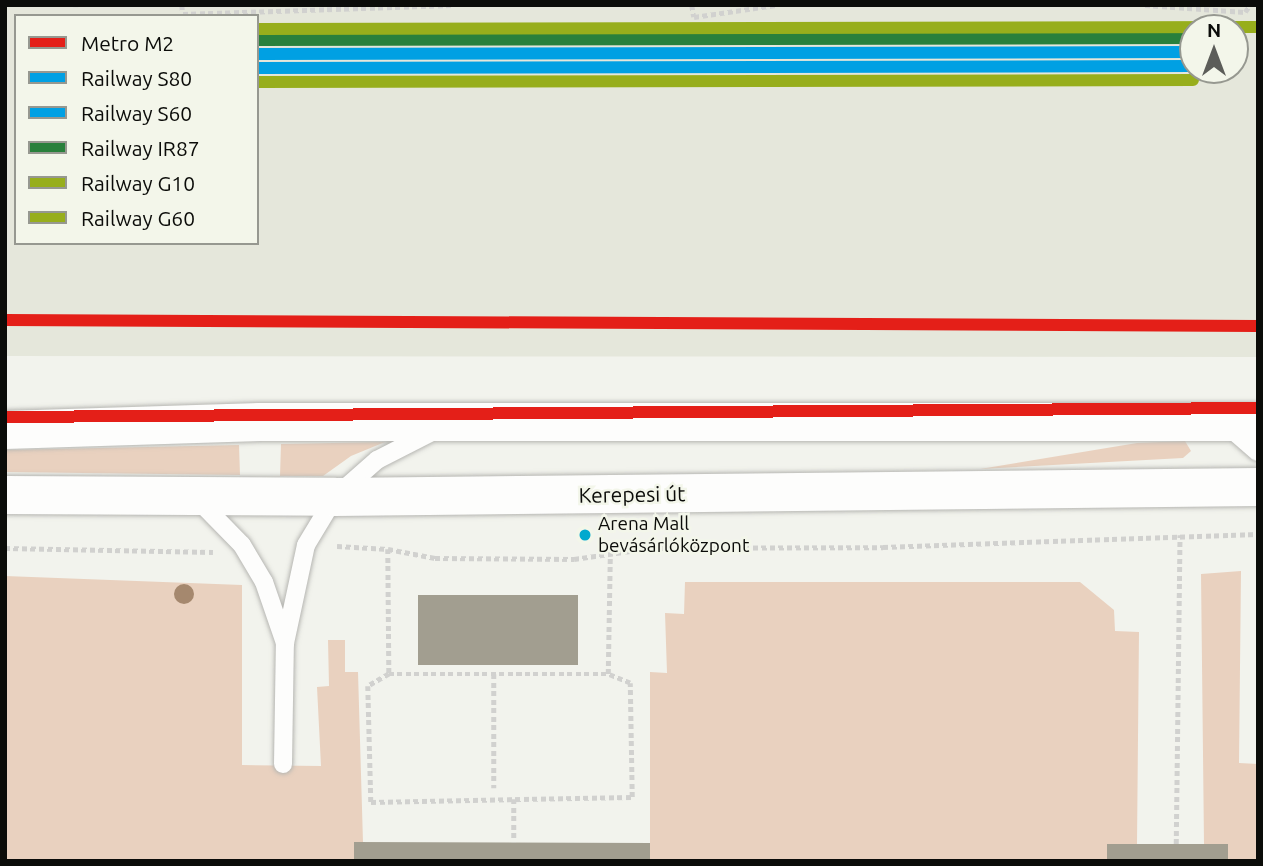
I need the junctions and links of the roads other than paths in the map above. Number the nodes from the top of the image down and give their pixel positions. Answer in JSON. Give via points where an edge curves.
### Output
{"nodes":[{"id":1,"x":451,"y":422,"type":"junction"},
{"id":2,"x":1240,"y":422,"type":"edge"},
{"id":3,"x":5,"y":430,"type":"edge"},
{"id":4,"x":1258,"y":452,"type":"edge"},
{"id":5,"x":1258,"y":487,"type":"edge"},
{"id":6,"x":5,"y":495,"type":"edge"},
{"id":7,"x":196,"y":497,"type":"junction"},
{"id":8,"x":335,"y":497,"type":"junction"},
{"id":9,"x":285,"y":643,"type":"junction"},
{"id":10,"x":283,"y":764,"type":"dead end"}],
"edges":[{"from":1,"to":2,"type":"main road"},
{"from":1,"to":3,"type":"main road"},
{"from":1,"to":8,"type":"lane","via":[[377,460]]},
{"from":2,"to":4,"type":"lane"},
{"from":5,"to":8,"type":"main road","name":"Kerepesi út"},
{"from":6,"to":7,"type":"main road","name":"Kerepesi út"},
{"from":7,"to":8,"type":"main road","name":"Kerepesi út"},
{"from":7,"to":9,"type":"lane","via":[[242,545],[264,582]]},
{"from":8,"to":9,"type":"lane","via":[[306,545]]},
{"from":9,"to":10,"type":"lane"}]}
